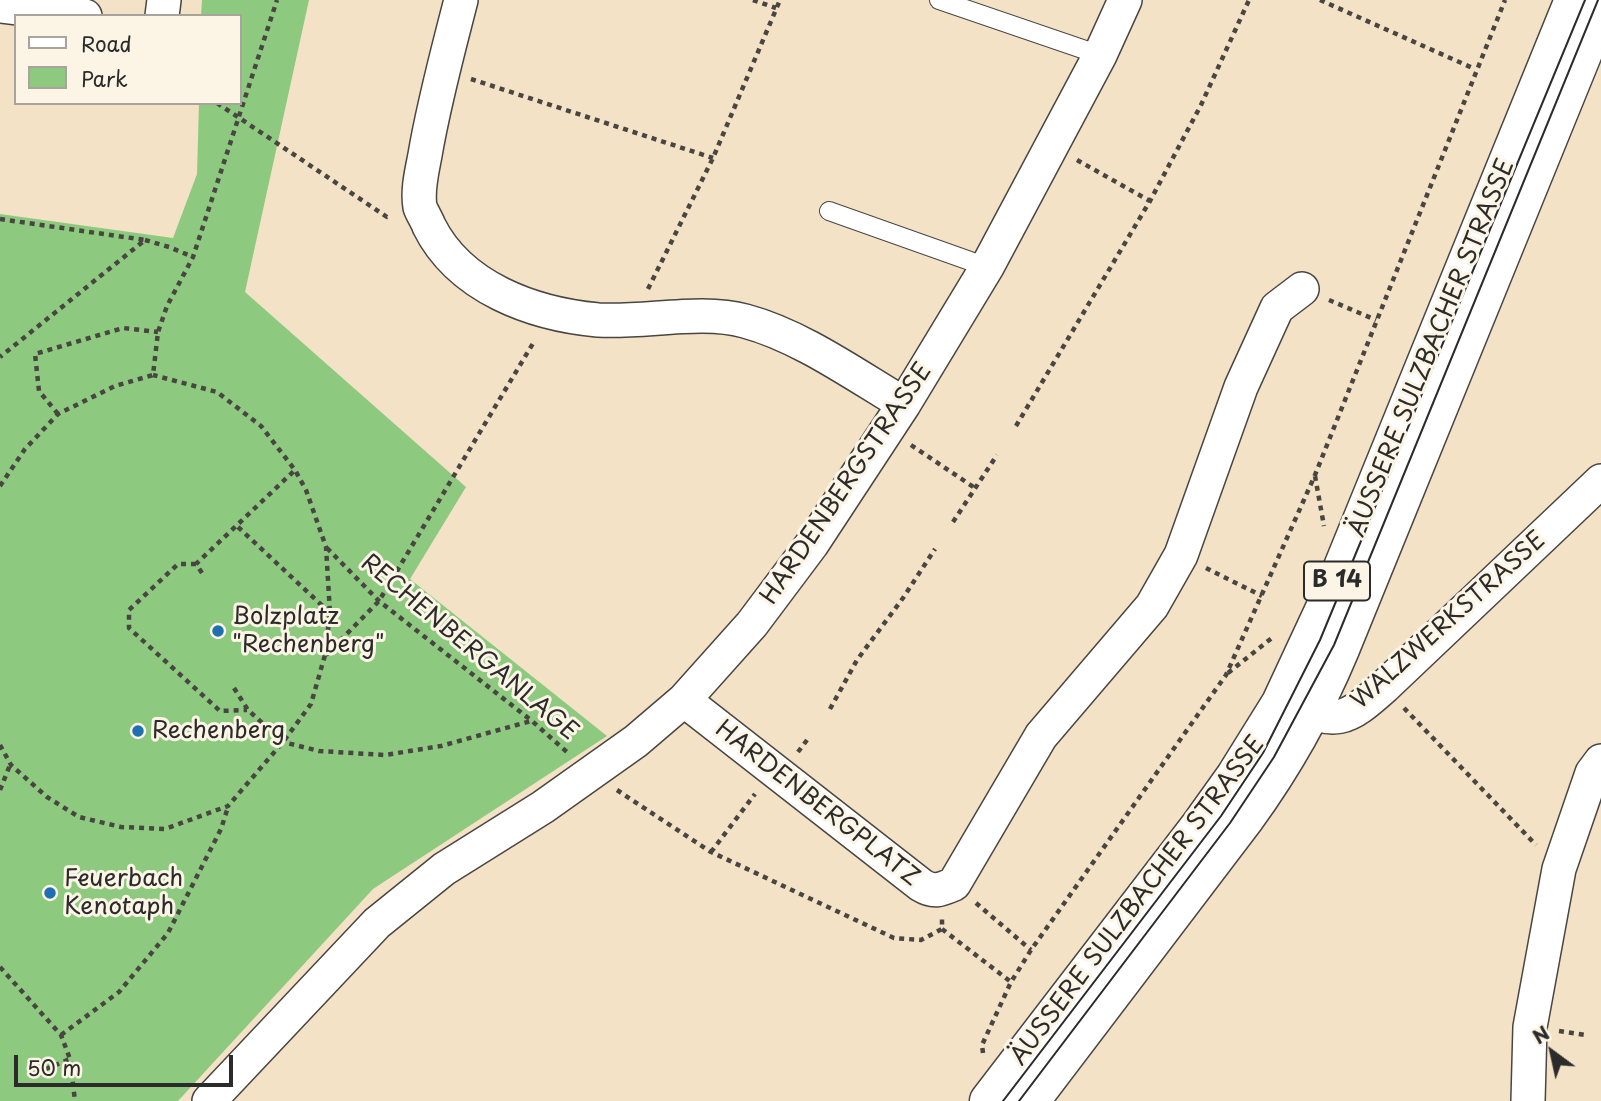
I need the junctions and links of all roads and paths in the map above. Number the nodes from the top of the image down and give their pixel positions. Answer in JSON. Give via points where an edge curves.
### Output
{"nodes":[{"id":1,"x":277,"y":0,"type":"edge"},
{"id":2,"x":461,"y":0,"type":"edge"},
{"id":3,"x":753,"y":0,"type":"edge"},
{"id":4,"x":780,"y":0,"type":"edge"},
{"id":5,"x":939,"y":0,"type":"edge"},
{"id":6,"x":1125,"y":0,"type":"edge"},
{"id":7,"x":1249,"y":0,"type":"edge"},
{"id":8,"x":1320,"y":0,"type":"edge"},
{"id":9,"x":1505,"y":0,"type":"edge"},
{"id":10,"x":1574,"y":0,"type":"edge"},
{"id":11,"x":0,"y":6,"type":"edge"},
{"id":12,"x":776,"y":8,"type":"junction"},
{"id":13,"x":1601,"y":8,"type":"edge"},
{"id":14,"x":68,"y":14,"type":"edge"},
{"id":15,"x":1100,"y":55,"type":"junction"},
{"id":16,"x":1475,"y":69,"type":"junction"},
{"id":17,"x":443,"y":70,"type":"junction"},
{"id":18,"x":220,"y":105,"type":"edge"},
{"id":19,"x":238,"y":118,"type":"junction"},
{"id":20,"x":1051,"y":146,"type":"junction"},
{"id":21,"x":713,"y":158,"type":"junction"},
{"id":22,"x":1150,"y":201,"type":"junction"},
{"id":23,"x":420,"y":208,"type":"junction"},
{"id":24,"x":829,"y":211,"type":"dead end"},
{"id":25,"x":0,"y":219,"type":"edge"},
{"id":26,"x":145,"y":240,"type":"junction"},
{"id":27,"x":192,"y":257,"type":"junction"},
{"id":28,"x":987,"y":267,"type":"junction"},
{"id":29,"x":1302,"y":289,"type":"joint"},
{"id":30,"x":550,"y":313,"type":"junction"},
{"id":31,"x":1376,"y":320,"type":"junction"},
{"id":32,"x":638,"y":321,"type":"junction"},
{"id":33,"x":158,"y":332,"type":"junction"},
{"id":34,"x":0,"y":357,"type":"edge"},
{"id":35,"x":153,"y":375,"type":"junction"},
{"id":36,"x":904,"y":404,"type":"junction"},
{"id":37,"x":58,"y":414,"type":"junction"},
{"id":38,"x":1016,"y":426,"type":"dead end"},
{"id":39,"x":997,"y":455,"type":"dead end"},
{"id":40,"x":936,"y":462,"type":"dead end"},
{"id":41,"x":295,"y":470,"type":"junction"},
{"id":42,"x":1601,"y":481,"type":"edge"},
{"id":43,"x":0,"y":486,"type":"edge"},
{"id":44,"x":975,"y":488,"type":"junction"},
{"id":45,"x":953,"y":522,"type":"dead end"},
{"id":46,"x":238,"y":527,"type":"junction"},
{"id":47,"x":326,"y":547,"type":"junction"},
{"id":48,"x":935,"y":549,"type":"dead end"},
{"id":49,"x":1181,"y":555,"type":"junction"},
{"id":50,"x":196,"y":564,"type":"junction"},
{"id":51,"x":202,"y":573,"type":"dead end"},
{"id":52,"x":1262,"y":596,"type":"junction"},
{"id":53,"x":379,"y":601,"type":"junction"},
{"id":54,"x":330,"y":613,"type":"junction"},
{"id":55,"x":325,"y":655,"type":"junction"},
{"id":56,"x":234,"y":688,"type":"dead end"},
{"id":57,"x":684,"y":701,"type":"junction"},
{"id":58,"x":1297,"y":706,"type":"junction"},
{"id":59,"x":830,"y":709,"type":"dead end"},
{"id":60,"x":248,"y":710,"type":"junction"},
{"id":61,"x":1407,"y":712,"type":"dead end"},
{"id":62,"x":532,"y":721,"type":"junction"},
{"id":63,"x":283,"y":742,"type":"junction"},
{"id":64,"x":0,"y":745,"type":"edge"},
{"id":65,"x":1601,"y":761,"type":"edge"},
{"id":66,"x":11,"y":765,"type":"junction"},
{"id":67,"x":773,"y":771,"type":"junction"},
{"id":68,"x":591,"y":773,"type":"junction"},
{"id":69,"x":0,"y":790,"type":"edge"},
{"id":70,"x":228,"y":806,"type":"junction"},
{"id":71,"x":711,"y":852,"type":"junction"},
{"id":72,"x":1559,"y":869,"type":"junction"},
{"id":73,"x":947,"y":887,"type":"junction"},
{"id":74,"x":943,"y":929,"type":"junction"},
{"id":75,"x":1031,"y":950,"type":"junction"},
{"id":76,"x":0,"y":967,"type":"edge"},
{"id":77,"x":1011,"y":982,"type":"junction"},
{"id":78,"x":61,"y":1035,"type":"junction"},
{"id":79,"x":70,"y":1059,"type":"junction"},
{"id":80,"x":984,"y":1059,"type":"dead end"},
{"id":81,"x":36,"y":1073,"type":"dead end"},
{"id":82,"x":75,"y":1101,"type":"edge"},
{"id":83,"x":209,"y":1101,"type":"edge"},
{"id":84,"x":989,"y":1101,"type":"edge"},
{"id":85,"x":1030,"y":1101,"type":"edge"},
{"id":86,"x":1528,"y":1101,"type":"edge"}],
"edges":[{"from":1,"to":19,"type":"path"},
{"from":2,"to":17,"type":"street"},
{"from":3,"to":12,"type":"path"},
{"from":4,"to":12,"type":"path"},
{"from":5,"to":15,"type":"lane"},
{"from":6,"to":15,"type":"street","name":"HARDENBERGSTRASSE"},
{"from":7,"to":22,"type":"path"},
{"from":8,"to":16,"type":"path"},
{"from":9,"to":16,"type":"path"},
{"from":10,"to":58,"type":"main road","name":"ÄUSSERE SULZBACHER STRASSE","number":"B 14","via":[[1335,587]]},
{"from":11,"to":14,"type":"street"},
{"from":12,"to":21,"type":"path"},
{"from":13,"to":58,"type":"main road","name":"ÄUSSERE SULZBACHER STRASSE","number":"B 14","via":[[1340,649]]},
{"from":15,"to":20,"type":"street","name":"HARDENBERGSTRASSE"},
{"from":16,"to":31,"type":"path"},
{"from":17,"to":21,"type":"path"},
{"from":17,"to":23,"type":"street","via":[[420,182]]},
{"from":18,"to":19,"type":"path"},
{"from":19,"to":23,"type":"path","via":[[387,217]]},
{"from":19,"to":27,"type":"path"},
{"from":20,"to":22,"type":"path"},
{"from":20,"to":28,"type":"street","name":"HARDENBERGSTRASSE"},
{"from":21,"to":32,"type":"path","via":[[640,306]]},
{"from":22,"to":38,"type":"path"},
{"from":23,"to":30,"type":"street","via":[[442,246],[472,276],[527,306]]},
{"from":24,"to":28,"type":"lane"},
{"from":25,"to":26,"type":"path"},
{"from":26,"to":27,"type":"path"},
{"from":26,"to":34,"type":"path"},
{"from":27,"to":33,"type":"path"},
{"from":28,"to":36,"type":"street","name":"HARDENBERGSTRASSE"},
{"from":29,"to":31,"type":"path"},
{"from":29,"to":49,"type":"street","via":[[1277,308],[1241,387]]},
{"from":30,"to":32,"type":"street"},
{"from":30,"to":53,"type":"path"},
{"from":31,"to":52,"type":"path"},
{"from":32,"to":36,"type":"street","via":[[743,320],[783,333]]},
{"from":33,"to":35,"type":"path"},
{"from":33,"to":37,"type":"path","via":[[123,328],[35,355],[39,391]]},
{"from":35,"to":37,"type":"path","via":[[116,386]]},
{"from":35,"to":41,"type":"path","via":[[217,392],[261,426]]},
{"from":36,"to":57,"type":"street","name":"HARDENBERGSTRASSE","via":[[812,544],[752,624]]},
{"from":37,"to":43,"type":"path","via":[[25,449]]},
{"from":39,"to":44,"type":"path"},
{"from":40,"to":44,"type":"path"},
{"from":41,"to":46,"type":"path"},
{"from":41,"to":47,"type":"path"},
{"from":42,"to":58,"type":"street","name":"WALZWERKSTRASSE","via":[[1355,711],[1337,718]]},
{"from":44,"to":45,"type":"path"},
{"from":46,"to":50,"type":"path"},
{"from":46,"to":54,"type":"path"},
{"from":47,"to":53,"type":"path","name":"RECHENBERGANLAGE"},
{"from":47,"to":54,"type":"path"},
{"from":48,"to":59,"type":"path","via":[[857,660]]},
{"from":49,"to":52,"type":"path"},
{"from":49,"to":73,"type":"street","via":[[1152,606],[1041,736]]},
{"from":50,"to":51,"type":"path"},
{"from":50,"to":60,"type":"path","via":[[178,564],[129,610],[129,628],[220,711]]},
{"from":52,"to":75,"type":"path","via":[[1226,674]]},
{"from":53,"to":55,"type":"path"},
{"from":53,"to":62,"type":"path","name":"RECHENBERGANLAGE"},
{"from":54,"to":55,"type":"path"},
{"from":55,"to":63,"type":"path","via":[[311,704]]},
{"from":56,"to":60,"type":"path"},
{"from":57,"to":67,"type":"street","name":"HARDENBERGPLATZ"},
{"from":57,"to":68,"type":"street","name":"HARDENBERGSTRASSE"},
{"from":58,"to":84,"type":"main road","name":"ÄUSSERE SULZBACHER STRASSE","number":"B 14","via":[[1249,756]]},
{"from":58,"to":85,"type":"main road","name":"ÄUSSERE SULZBACHER STRASSE","number":"B 14","via":[[1264,792]]},
{"from":60,"to":63,"type":"path"},
{"from":61,"to":72,"type":"path"},
{"from":62,"to":63,"type":"path","via":[[441,746],[385,755],[319,751]]},
{"from":62,"to":68,"type":"path","name":"RECHENBERGANLAGE"},
{"from":63,"to":70,"type":"path"},
{"from":64,"to":66,"type":"path"},
{"from":65,"to":72,"type":"street","via":[[1592,773]]},
{"from":66,"to":69,"type":"path"},
{"from":66,"to":70,"type":"path","via":[[47,797],[79,817],[121,827],[164,829]]},
{"from":67,"to":71,"type":"path"},
{"from":67,"to":73,"type":"street","name":"HARDENBERGPLATZ","via":[[920,885],[931,891]]},
{"from":68,"to":71,"type":"path","name":"RECHENBERGANLAGE"},
{"from":68,"to":83,"type":"street","name":"HARDENBERGSTRASSE","via":[[444,869],[377,923]]},
{"from":70,"to":78,"type":"path","via":[[168,933],[119,992]]},
{"from":71,"to":74,"type":"path","name":"RECHENBERGANLAGE","via":[[894,938],[921,940]]},
{"from":72,"to":86,"type":"street","via":[[1530,1027]]},
{"from":73,"to":74,"type":"path"},
{"from":73,"to":75,"type":"path"},
{"from":74,"to":77,"type":"path"},
{"from":75,"to":77,"type":"path"},
{"from":76,"to":78,"type":"path"},
{"from":77,"to":80,"type":"path","via":[[982,1045]]},
{"from":78,"to":79,"type":"path"},
{"from":79,"to":81,"type":"path"},
{"from":79,"to":82,"type":"path"}]}
